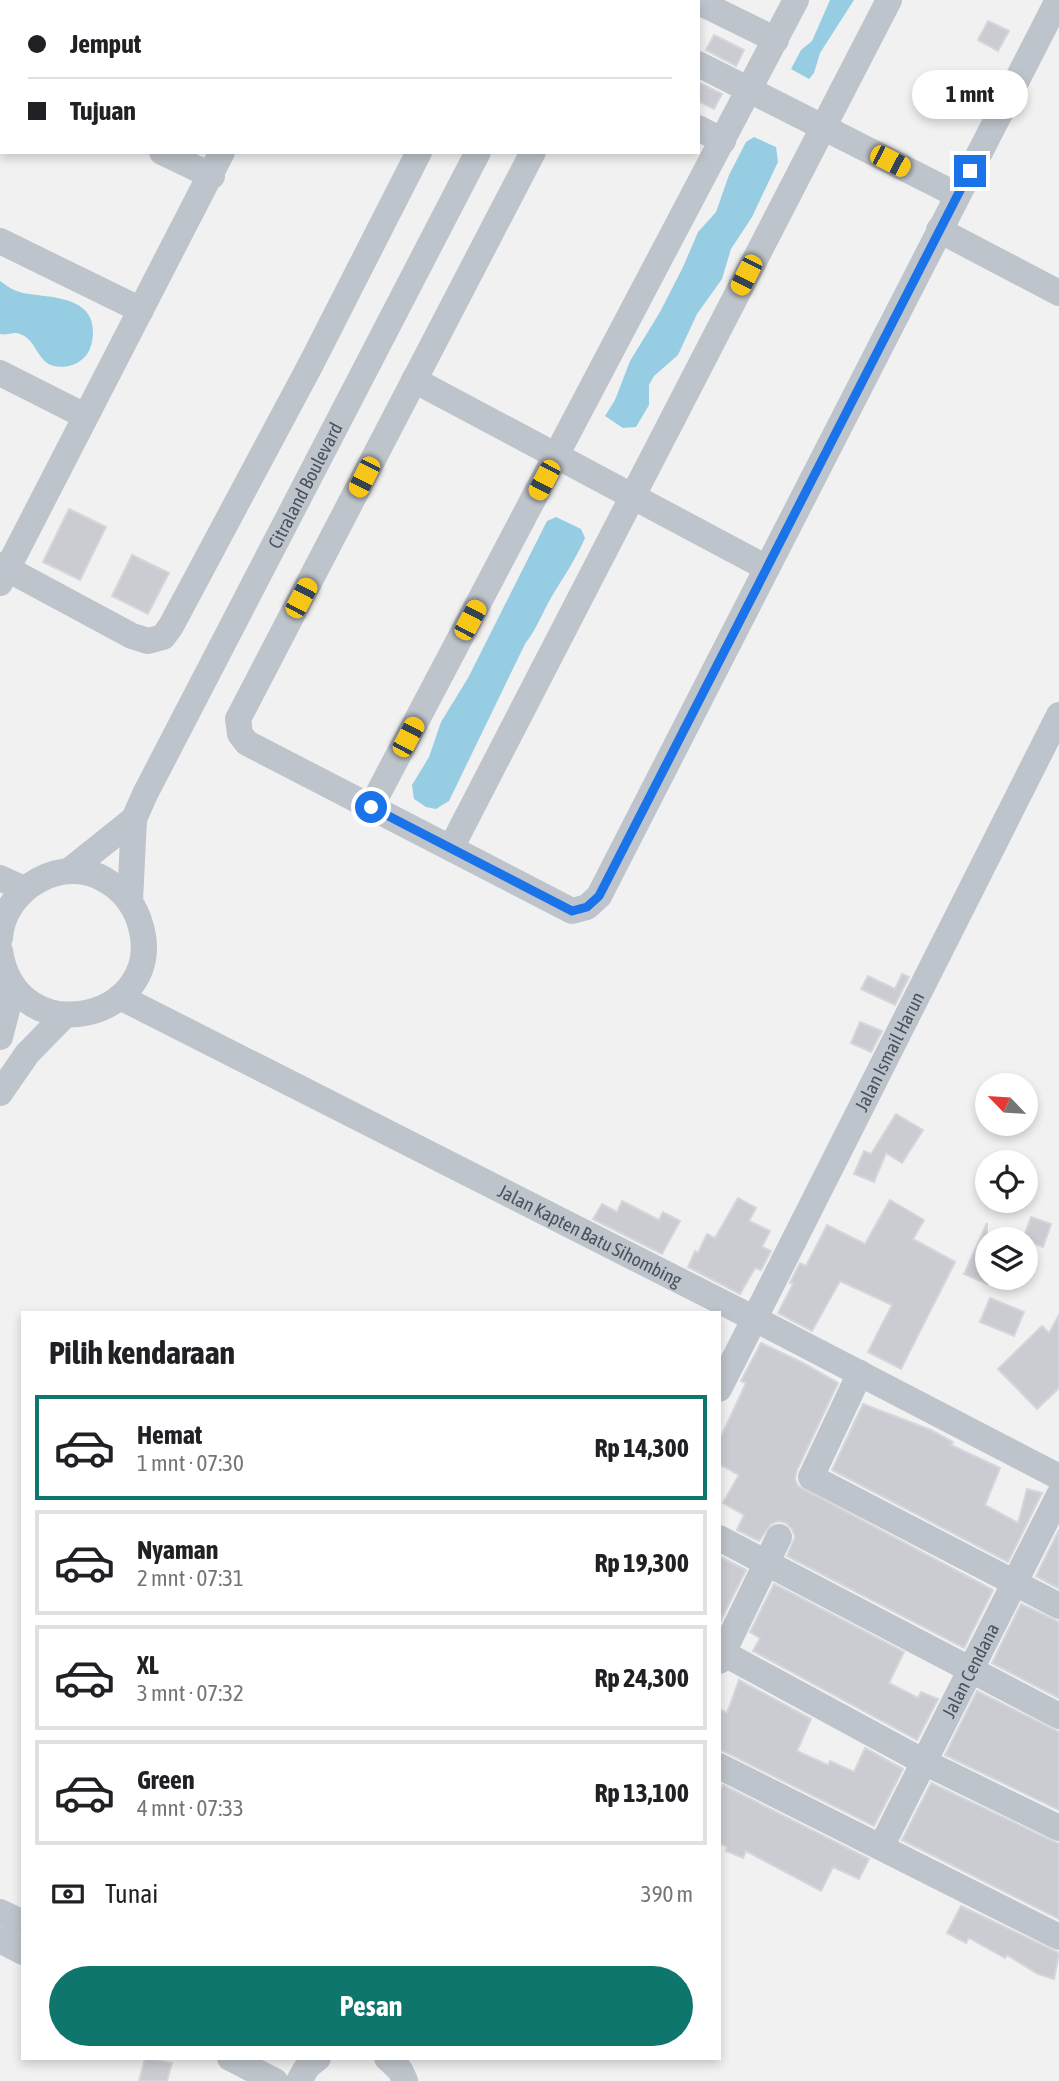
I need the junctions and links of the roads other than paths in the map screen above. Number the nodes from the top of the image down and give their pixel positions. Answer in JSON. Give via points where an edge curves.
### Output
{"nodes":[{"id":1,"x":796,"y":0,"type":"edge"},
{"id":2,"x":889,"y":0,"type":"edge"},
{"id":3,"x":1058,"y":0,"type":"edge"},
{"id":4,"x":700,"y":2,"type":"edge"},
{"id":5,"x":776,"y":40,"type":"junction"},
{"id":6,"x":700,"y":65,"type":"edge"},
{"id":7,"x":749,"y":90,"type":"junction"},
{"id":8,"x":822,"y":127,"type":"junction"},
{"id":9,"x":700,"y":129,"type":"edge"},
{"id":10,"x":723,"y":141,"type":"junction"},
{"id":11,"x":171,"y":154,"type":"edge"},
{"id":12,"x":418,"y":154,"type":"edge"},
{"id":13,"x":477,"y":154,"type":"edge"},
{"id":14,"x":532,"y":154,"type":"edge"},
{"id":15,"x":217,"y":164,"type":"edge"},
{"id":16,"x":957,"y":195,"type":"junction"},
{"id":17,"x":939,"y":230,"type":"junction"},
{"id":18,"x":0,"y":241,"type":"edge"},
{"id":19,"x":1059,"y":293,"type":"edge"},
{"id":20,"x":141,"y":310,"type":"junction"},
{"id":21,"x":0,"y":373,"type":"edge"},
{"id":22,"x":414,"y":380,"type":"junction"},
{"id":23,"x":85,"y":416,"type":"junction"},
{"id":24,"x":556,"y":456,"type":"junction"},
{"id":25,"x":632,"y":496,"type":"junction"},
{"id":26,"x":767,"y":568,"type":"junction"},
{"id":27,"x":2,"y":572,"type":"edge"},
{"id":28,"x":1059,"y":715,"type":"edge"},
{"id":29,"x":371,"y":807,"type":"junction"},
{"id":30,"x":134,"y":819,"type":"junction"},
{"id":31,"x":451,"y":848,"type":"junction"},
{"id":32,"x":69,"y":871,"type":"junction"},
{"id":33,"x":0,"y":878,"type":"edge"},
{"id":34,"x":24,"y":889,"type":"junction"},
{"id":35,"x":130,"y":901,"type":"junction"},
{"id":36,"x":0,"y":933,"type":"edge"},
{"id":37,"x":0,"y":938,"type":"edge"},
{"id":38,"x":0,"y":951,"type":"edge"},
{"id":39,"x":13,"y":987,"type":"junction"},
{"id":40,"x":120,"y":997,"type":"junction"},
{"id":41,"x":64,"y":1016,"type":"junction"},
{"id":42,"x":0,"y":1037,"type":"edge"},
{"id":43,"x":0,"y":1093,"type":"edge"},
{"id":44,"x":755,"y":1319,"type":"junction"},
{"id":45,"x":860,"y":1373,"type":"junction"},
{"id":46,"x":721,"y":1385,"type":"edge"},
{"id":47,"x":1059,"y":1477,"type":"edge"},
{"id":48,"x":1059,"y":1495,"type":"edge"},
{"id":49,"x":779,"y":1537,"type":"dead end"},
{"id":50,"x":721,"y":1539,"type":"edge"},
{"id":51,"x":766,"y":1563,"type":"junction"},
{"id":52,"x":1015,"y":1583,"type":"junction"},
{"id":53,"x":1059,"y":1606,"type":"edge"},
{"id":54,"x":721,"y":1657,"type":"edge"},
{"id":55,"x":971,"y":1670,"type":"junction"},
{"id":56,"x":1059,"y":1716,"type":"edge"},
{"id":57,"x":924,"y":1762,"type":"junction"},
{"id":58,"x":721,"y":1767,"type":"edge"},
{"id":59,"x":1059,"y":1828,"type":"edge"},
{"id":60,"x":881,"y":1847,"type":"junction"},
{"id":61,"x":0,"y":1912,"type":"edge"},
{"id":62,"x":21,"y":1922,"type":"edge"},
{"id":63,"x":1059,"y":1937,"type":"edge"},
{"id":64,"x":0,"y":1940,"type":"edge"},
{"id":65,"x":21,"y":1951,"type":"edge"},
{"id":66,"x":234,"y":2060,"type":"edge"},
{"id":67,"x":389,"y":2060,"type":"edge"},
{"id":68,"x":275,"y":2081,"type":"edge"},
{"id":69,"x":405,"y":2081,"type":"edge"}],
"edges":[{"from":1,"to":5,"type":"street"},
{"from":2,"to":8,"type":"street"},
{"from":3,"to":16,"type":"street"},
{"from":4,"to":5,"type":"street"},
{"from":5,"to":7,"type":"street"},
{"from":6,"to":7,"type":"street"},
{"from":7,"to":8,"type":"street"},
{"from":7,"to":10,"type":"street"},
{"from":8,"to":16,"type":"street"},
{"from":8,"to":25,"type":"street"},
{"from":9,"to":10,"type":"street"},
{"from":10,"to":24,"type":"street"},
{"from":11,"to":15,"type":"street"},
{"from":12,"to":27,"type":"street","via":[[163,638],[148,641],[132,636]]},
{"from":13,"to":30,"type":"street","name":"Citraland Boulevard"},
{"from":14,"to":22,"type":"street"},
{"from":15,"to":20,"type":"street"},
{"from":16,"to":17,"type":"street"},
{"from":17,"to":19,"type":"street"},
{"from":17,"to":26,"type":"street"},
{"from":18,"to":20,"type":"street"},
{"from":20,"to":23,"type":"street"},
{"from":21,"to":23,"type":"street"},
{"from":22,"to":24,"type":"street"},
{"from":22,"to":29,"type":"street","via":[[238,719],[247,743]]},
{"from":23,"to":27,"type":"street"},
{"from":24,"to":25,"type":"street"},
{"from":24,"to":29,"type":"street"},
{"from":25,"to":26,"type":"street"},
{"from":25,"to":31,"type":"street"},
{"from":26,"to":31,"type":"street","via":[[599,896],[587,907],[572,911]]},
{"from":28,"to":44,"type":"street","name":"Jalan Ismail Harun"},
{"from":29,"to":31,"type":"street"},
{"from":30,"to":32,"type":"street","name":"Citraland Boulevard"},
{"from":30,"to":35,"type":"street","name":"Citraland Boulevard"},
{"from":32,"to":34,"type":"street"},
{"from":32,"to":35,"type":"street","via":[[103,878]]},
{"from":33,"to":34,"type":"street"},
{"from":34,"to":36,"type":"street","via":[[8,909]]},
{"from":35,"to":40,"type":"street","via":[[143,933],[143,951],[139,968]]},
{"from":36,"to":37,"type":"street"},
{"from":38,"to":39,"type":"street"},
{"from":39,"to":41,"type":"street","via":[[36,1007]]},
{"from":39,"to":42,"type":"street"},
{"from":40,"to":41,"type":"street","via":[[94,1012]]},
{"from":40,"to":44,"type":"street","name":"Jalan Kapten Batu Sihombing"},
{"from":41,"to":43,"type":"street","via":[[27,1054]]},
{"from":44,"to":45,"type":"street","name":"Jalan Kapten Batu Sihombing"},
{"from":44,"to":46,"type":"street","name":"Jalan Ismail Harun"},
{"from":45,"to":47,"type":"street","name":"Jalan Kapten Batu Sihombing"},
{"from":45,"to":52,"type":"street","via":[[811,1477]]},
{"from":48,"to":52,"type":"street","name":"Jalan Cendana"},
{"from":49,"to":51,"type":"street"},
{"from":50,"to":51,"type":"street"},
{"from":51,"to":54,"type":"street"},
{"from":51,"to":55,"type":"street"},
{"from":52,"to":53,"type":"street"},
{"from":52,"to":55,"type":"street","name":"Jalan Cendana"},
{"from":54,"to":57,"type":"street"},
{"from":55,"to":56,"type":"street"},
{"from":55,"to":57,"type":"street","name":"Jalan Cendana"},
{"from":57,"to":59,"type":"street"},
{"from":57,"to":60,"type":"street","name":"Jalan Cendana"},
{"from":58,"to":60,"type":"street"},
{"from":60,"to":63,"type":"street"},
{"from":61,"to":62,"type":"street"},
{"from":64,"to":65,"type":"street"},
{"from":66,"to":68,"type":"street"},
{"from":67,"to":69,"type":"street"}]}
